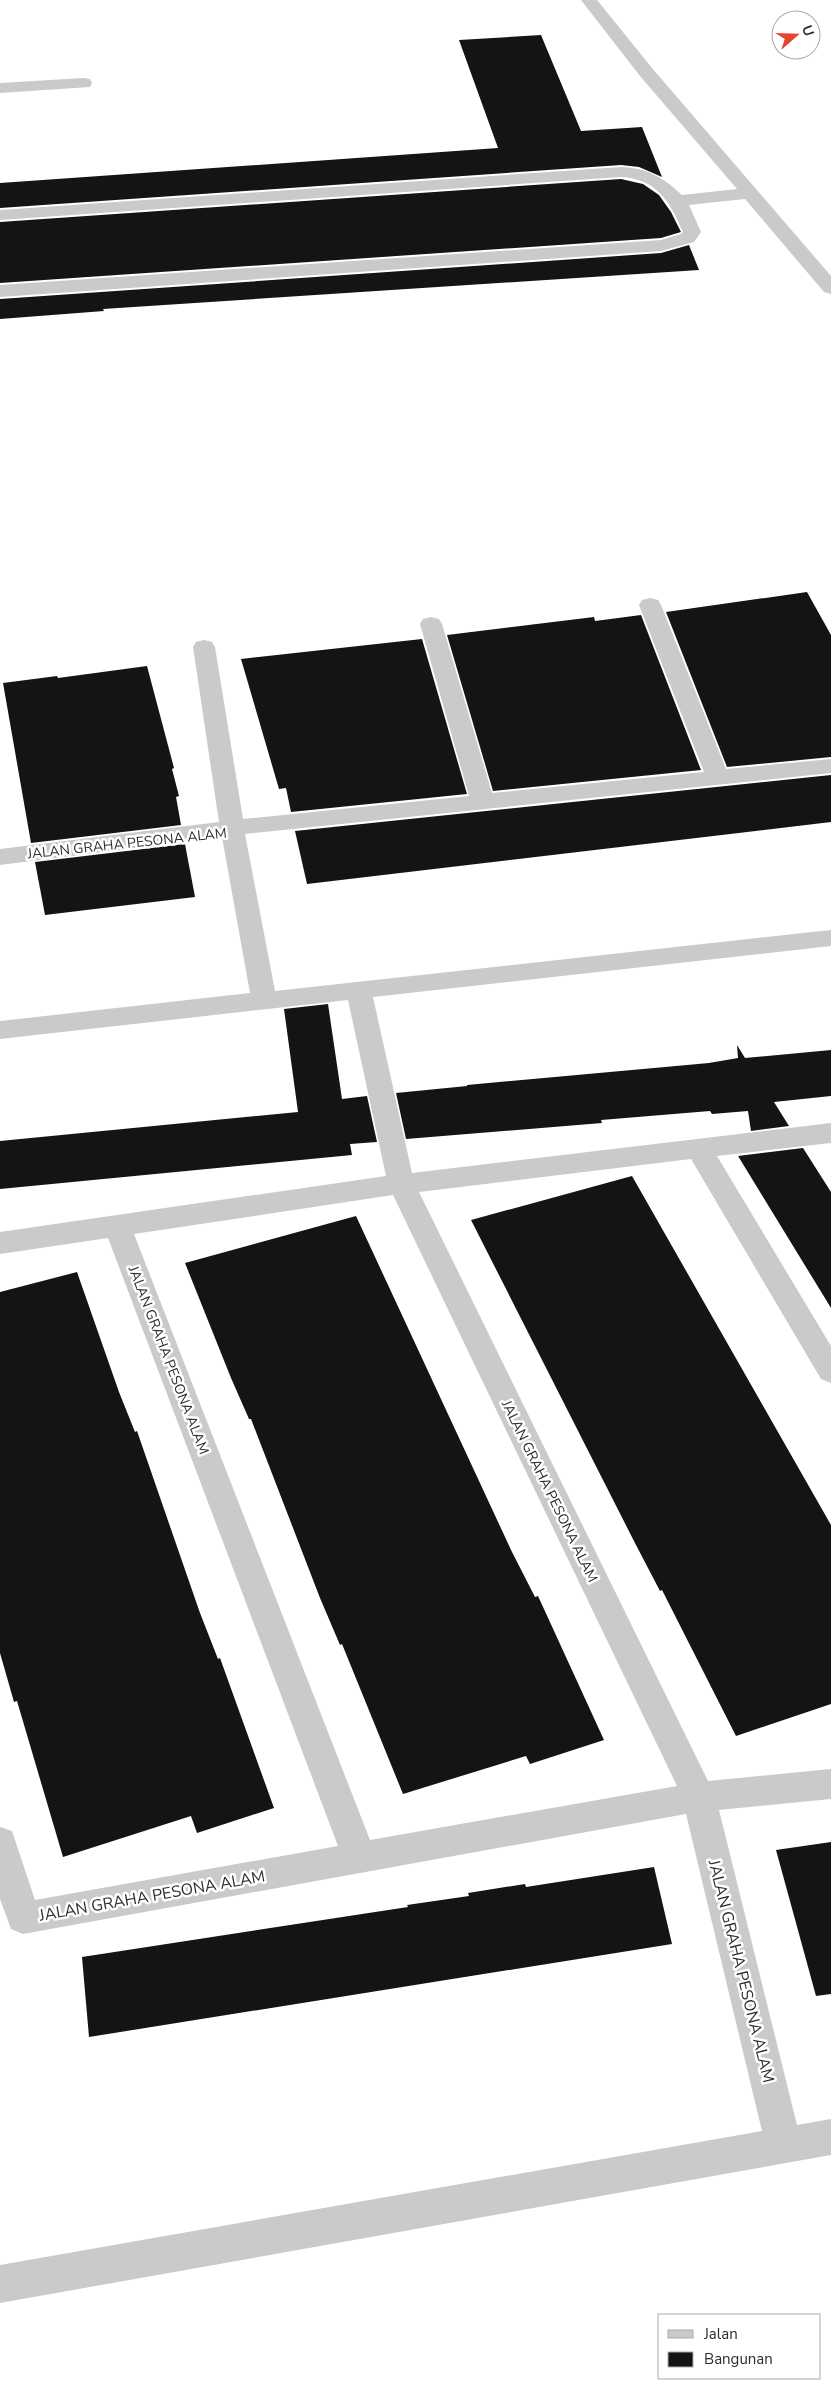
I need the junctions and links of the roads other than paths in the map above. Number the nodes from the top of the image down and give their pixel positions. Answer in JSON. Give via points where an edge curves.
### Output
{"nodes":[{"id":1,"x":589,"y":0,"type":"edge"},
{"id":2,"x":84,"y":83,"type":"dead end"},
{"id":3,"x":0,"y":88,"type":"edge"},
{"id":4,"x":747,"y":193,"type":"junction"},
{"id":5,"x":678,"y":201,"type":"junction"},
{"id":6,"x":0,"y":215,"type":"edge"},
{"id":7,"x":831,"y":288,"type":"edge"},
{"id":8,"x":0,"y":292,"type":"edge"},
{"id":9,"x":650,"y":606,"type":"dead end"},
{"id":10,"x":431,"y":624,"type":"dead end"},
{"id":11,"x":204,"y":646,"type":"dead end"},
{"id":12,"x":831,"y":766,"type":"edge"},
{"id":13,"x":718,"y":778,"type":"junction"},
{"id":14,"x":483,"y":803,"type":"junction"},
{"id":15,"x":232,"y":828,"type":"junction"},
{"id":16,"x":0,"y":857,"type":"edge"},
{"id":17,"x":831,"y":938,"type":"edge"},
{"id":18,"x":359,"y":991,"type":"junction"},
{"id":19,"x":264,"y":1001,"type":"junction"},
{"id":20,"x":0,"y":1030,"type":"edge"},
{"id":21,"x":831,"y":1133,"type":"edge"},
{"id":22,"x":699,"y":1149,"type":"junction"},
{"id":23,"x":401,"y":1184,"type":"junction"},
{"id":24,"x":117,"y":1226,"type":"junction"},
{"id":25,"x":0,"y":1243,"type":"edge"},
{"id":26,"x":831,"y":1371,"type":"edge"},
{"id":27,"x":831,"y":1784,"type":"edge"},
{"id":28,"x":699,"y":1797,"type":"junction"},
{"id":29,"x":0,"y":1842,"type":"edge"},
{"id":30,"x":360,"y":1858,"type":"junction"},
{"id":31,"x":831,"y":2137,"type":"edge"},
{"id":32,"x":784,"y":2146,"type":"junction"},
{"id":33,"x":0,"y":2284,"type":"edge"}],
"edges":[{"from":1,"to":4,"type":"street"},
{"from":2,"to":3,"type":"street"},
{"from":4,"to":5,"type":"street"},
{"from":4,"to":7,"type":"street"},
{"from":5,"to":6,"type":"street","via":[[648,175],[621,172]]},
{"from":5,"to":8,"type":"street","via":[[692,232],[688,238],[661,245]]},
{"from":9,"to":13,"type":"street"},
{"from":10,"to":14,"type":"street"},
{"from":11,"to":15,"type":"street"},
{"from":12,"to":13,"type":"street"},
{"from":13,"to":14,"type":"street"},
{"from":14,"to":15,"type":"street"},
{"from":15,"to":16,"type":"street","name":"JALAN GRAHA PESONA ALAM"},
{"from":15,"to":19,"type":"street","name":"JALAN GRAHA PESONA ALAM"},
{"from":17,"to":18,"type":"street"},
{"from":18,"to":19,"type":"street"},
{"from":18,"to":23,"type":"street","name":"JALAN GRAHA PESONA ALAM"},
{"from":19,"to":20,"type":"street"},
{"from":21,"to":22,"type":"street"},
{"from":22,"to":23,"type":"street"},
{"from":22,"to":26,"type":"street"},
{"from":23,"to":24,"type":"street"},
{"from":23,"to":28,"type":"street","name":"JALAN GRAHA PESONA ALAM"},
{"from":24,"to":25,"type":"street"},
{"from":24,"to":30,"type":"street","name":"JALAN GRAHA PESONA ALAM"},
{"from":27,"to":28,"type":"street"},
{"from":28,"to":30,"type":"street","name":"JALAN GRAHA PESONA ALAM"},
{"from":28,"to":32,"type":"street","name":"JALAN GRAHA PESONA ALAM"},
{"from":29,"to":30,"type":"street","name":"JALAN GRAHA PESONA ALAM","via":[[23,1918]]},
{"from":31,"to":32,"type":"street"},
{"from":32,"to":33,"type":"street"}]}
